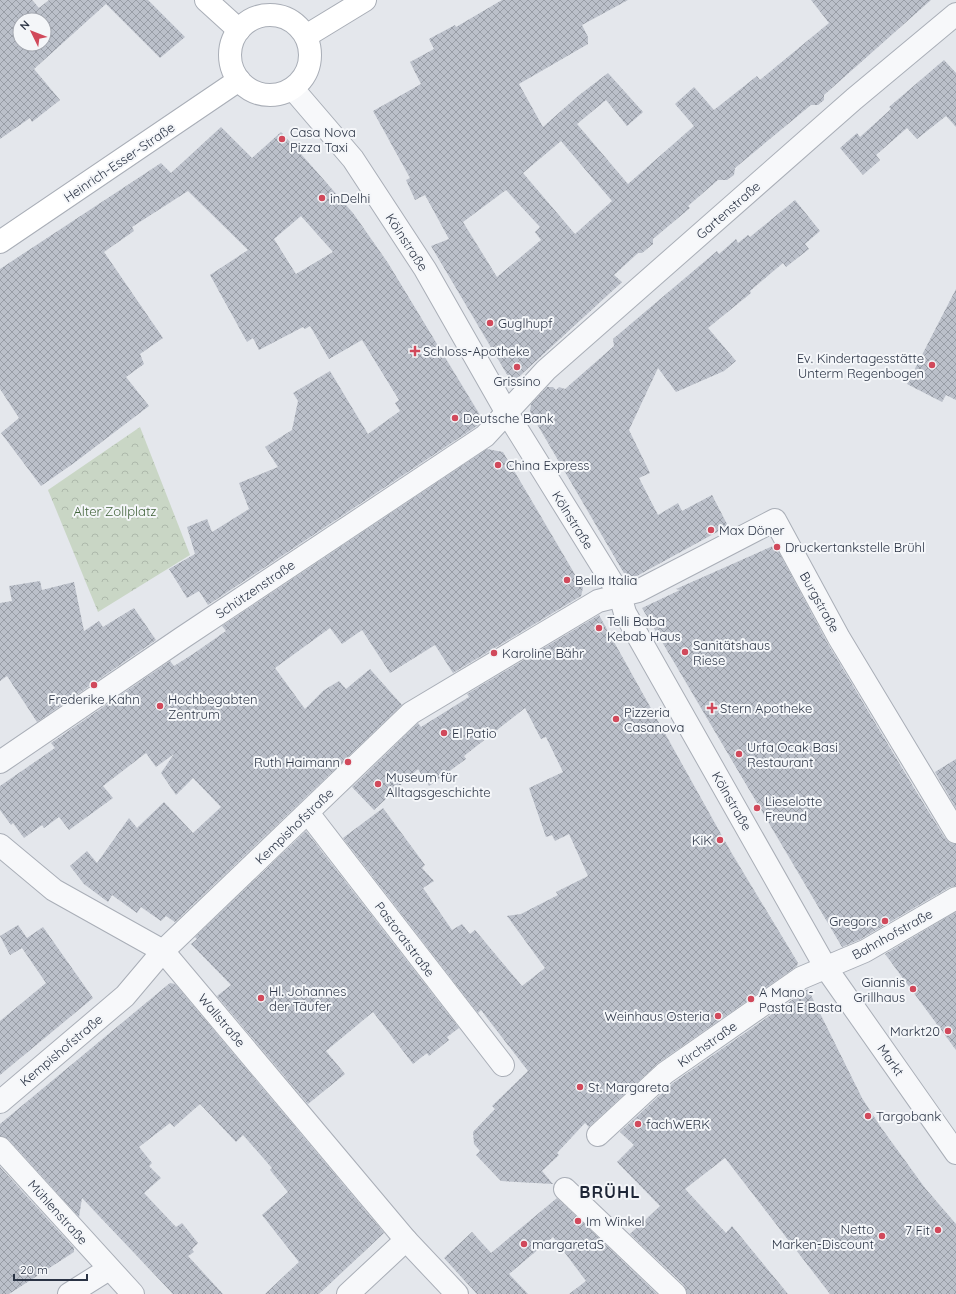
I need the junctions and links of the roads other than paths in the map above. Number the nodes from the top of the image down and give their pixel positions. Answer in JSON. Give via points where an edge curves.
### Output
{"nodes":[{"id":1,"x":206,"y":0,"type":"edge"},
{"id":2,"x":365,"y":0,"type":"edge"},
{"id":3,"x":956,"y":14,"type":"edge"},
{"id":4,"x":239,"y":30,"type":"junction"},
{"id":5,"x":306,"y":36,"type":"junction"},
{"id":6,"x":239,"y":80,"type":"junction"},
{"id":7,"x":293,"y":89,"type":"junction"},
{"id":8,"x":0,"y":242,"type":"edge"},
{"id":9,"x":507,"y":413,"type":"junction"},
{"id":10,"x":620,"y":595,"type":"junction"},
{"id":11,"x":0,"y":762,"type":"edge"},
{"id":12,"x":308,"y":813,"type":"junction"},
{"id":13,"x":956,"y":832,"type":"edge"},
{"id":14,"x":0,"y":845,"type":"edge"},
{"id":15,"x":956,"y":898,"type":"edge"},
{"id":16,"x":163,"y":951,"type":"junction"},
{"id":17,"x":826,"y":968,"type":"junction"},
{"id":18,"x":503,"y":1064,"type":"dead end"},
{"id":19,"x":0,"y":1102,"type":"edge"},
{"id":20,"x":598,"y":1136,"type":"dead end"},
{"id":21,"x":0,"y":1148,"type":"edge"},
{"id":22,"x":956,"y":1153,"type":"edge"},
{"id":23,"x":570,"y":1195,"type":"dead end"},
{"id":24,"x":408,"y":1234,"type":"junction"},
{"id":25,"x":109,"y":1269,"type":"junction"},
{"id":26,"x":69,"y":1294,"type":"edge"},
{"id":27,"x":133,"y":1294,"type":"edge"},
{"id":28,"x":348,"y":1294,"type":"edge"},
{"id":29,"x":456,"y":1294,"type":"edge"},
{"id":30,"x":675,"y":1294,"type":"edge"}],
"edges":[{"from":1,"to":4,"type":"main road"},
{"from":2,"to":5,"type":"main road"},
{"from":3,"to":9,"type":"street","name":"Gartenstraße","via":[[848,104],[546,370]]},
{"from":4,"to":5,"type":"main road","via":[[249,21],[261,16],[274,15],[287,18],[298,25]]},
{"from":4,"to":6,"type":"main road","via":[[233,39],[230,61]]},
{"from":5,"to":7,"type":"main road","via":[[311,59],[302,81]]},
{"from":6,"to":7,"type":"main road","via":[[258,94],[270,96]]},
{"from":6,"to":8,"type":"main road","name":"Heinrich-Esser-Straße"},
{"from":7,"to":9,"type":"street","name":"Kölnstraße","via":[[357,165],[425,269]]},
{"from":9,"to":10,"type":"street","name":"Kölnstraße"},
{"from":9,"to":11,"type":"street","name":"Schützenstraße","via":[[485,436]]},
{"from":10,"to":12,"type":"street","name":"Kempishofstraße","via":[[598,601],[411,713]]},
{"from":10,"to":13,"type":"street","name":"Burgstraße","via":[[638,591],[775,520],[839,638]]},
{"from":10,"to":17,"type":"street","name":"Kölnstraße","via":[[625,613]]},
{"from":12,"to":16,"type":"street","name":"Kempishofstraße"},
{"from":12,"to":18,"type":"street","name":"Pastoratstraße"},
{"from":14,"to":16,"type":"street","name":"Wallstraße","via":[[54,890]]},
{"from":15,"to":17,"type":"street","name":"Bahnhofstraße","via":[[865,951]]},
{"from":16,"to":19,"type":"street","name":"Kempishofstraße","via":[[125,996]]},
{"from":16,"to":24,"type":"street","name":"Wallstraße"},
{"from":17,"to":20,"type":"street","name":"Kirchstraße","via":[[802,978],[665,1073]]},
{"from":17,"to":22,"type":"street","name":"Markt"},
{"from":21,"to":25,"type":"street","name":"Mühlenstraße"},
{"from":23,"to":30,"type":"street"},
{"from":24,"to":28,"type":"street"},
{"from":24,"to":29,"type":"street","name":"Wallstraße"},
{"from":25,"to":26,"type":"street"},
{"from":25,"to":27,"type":"street","name":"Mühlenstraße"}]}
